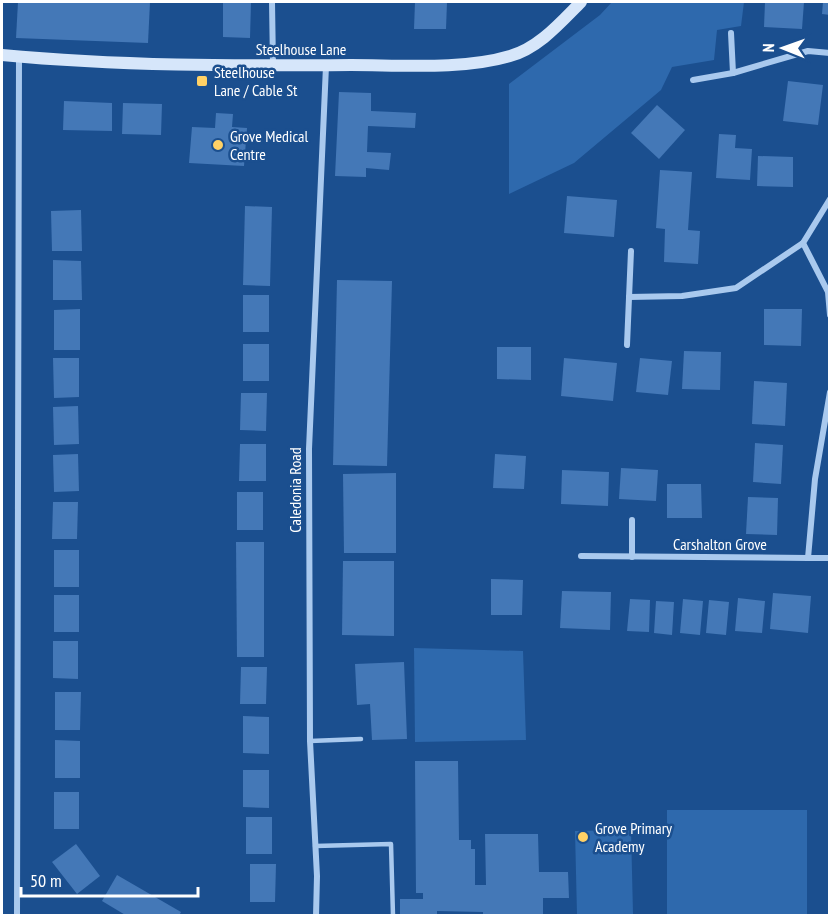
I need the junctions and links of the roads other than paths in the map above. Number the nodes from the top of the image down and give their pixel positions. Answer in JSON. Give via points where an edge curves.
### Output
{"nodes":[{"id":1,"x":272,"y":2,"type":"edge"},
{"id":2,"x":581,"y":2,"type":"edge"},
{"id":3,"x":731,"y":33,"type":"dead end"},
{"id":4,"x":830,"y":53,"type":"edge"},
{"id":5,"x":2,"y":55,"type":"edge"},
{"id":6,"x":19,"y":57,"type":"junction"},
{"id":7,"x":273,"y":66,"type":"junction"},
{"id":8,"x":326,"y":66,"type":"junction"},
{"id":9,"x":733,"y":72,"type":"junction"},
{"id":10,"x":693,"y":80,"type":"dead end"},
{"id":11,"x":830,"y":199,"type":"edge"},
{"id":12,"x":803,"y":243,"type":"junction"},
{"id":13,"x":631,"y":251,"type":"dead end"},
{"id":14,"x":629,"y":297,"type":"junction"},
{"id":15,"x":830,"y":315,"type":"edge"},
{"id":16,"x":627,"y":345,"type":"dead end"},
{"id":17,"x":830,"y":392,"type":"edge"},
{"id":18,"x":632,"y":520,"type":"dead end"},
{"id":19,"x":581,"y":556,"type":"dead end"},
{"id":20,"x":632,"y":557,"type":"junction"},
{"id":21,"x":808,"y":558,"type":"junction"},
{"id":22,"x":830,"y":558,"type":"edge"},
{"id":23,"x":362,"y":740,"type":"dead end"},
{"id":24,"x":310,"y":741,"type":"junction"},
{"id":25,"x":315,"y":846,"type":"junction"},
{"id":26,"x":17,"y":915,"type":"edge"},
{"id":27,"x":316,"y":915,"type":"edge"},
{"id":28,"x":393,"y":915,"type":"edge"}],
"edges":[{"from":1,"to":7,"type":"street"},
{"from":2,"to":8,"type":"street","name":"Steelhouse Lane","via":[[533,46],[512,56],[462,63]]},
{"from":3,"to":9,"type":"street"},
{"from":4,"to":9,"type":"street","via":[[807,51]]},
{"from":5,"to":6,"type":"street","name":"Steelhouse Lane"},
{"from":6,"to":7,"type":"street","name":"Steelhouse Lane"},
{"from":6,"to":26,"type":"street"},
{"from":7,"to":8,"type":"street","name":"Steelhouse Lane"},
{"from":8,"to":24,"type":"street","name":"Caledonia Road","via":[[309,448]]},
{"from":9,"to":10,"type":"street"},
{"from":11,"to":12,"type":"street"},
{"from":12,"to":14,"type":"street","via":[[736,288],[682,296]]},
{"from":12,"to":15,"type":"street","via":[[828,292]]},
{"from":13,"to":14,"type":"street"},
{"from":14,"to":16,"type":"street"},
{"from":17,"to":21,"type":"street","via":[[815,479]]},
{"from":18,"to":20,"type":"street"},
{"from":19,"to":20,"type":"street","name":"Carshalton Grove"},
{"from":20,"to":21,"type":"street","name":"Carshalton Grove"},
{"from":21,"to":22,"type":"street","name":"Carshalton Grove"},
{"from":23,"to":24,"type":"lane"},
{"from":24,"to":25,"type":"street","name":"Caledonia Road"},
{"from":25,"to":27,"type":"street","name":"Caledonia Road"},
{"from":25,"to":28,"type":"lane","via":[[391,844]]}]}
